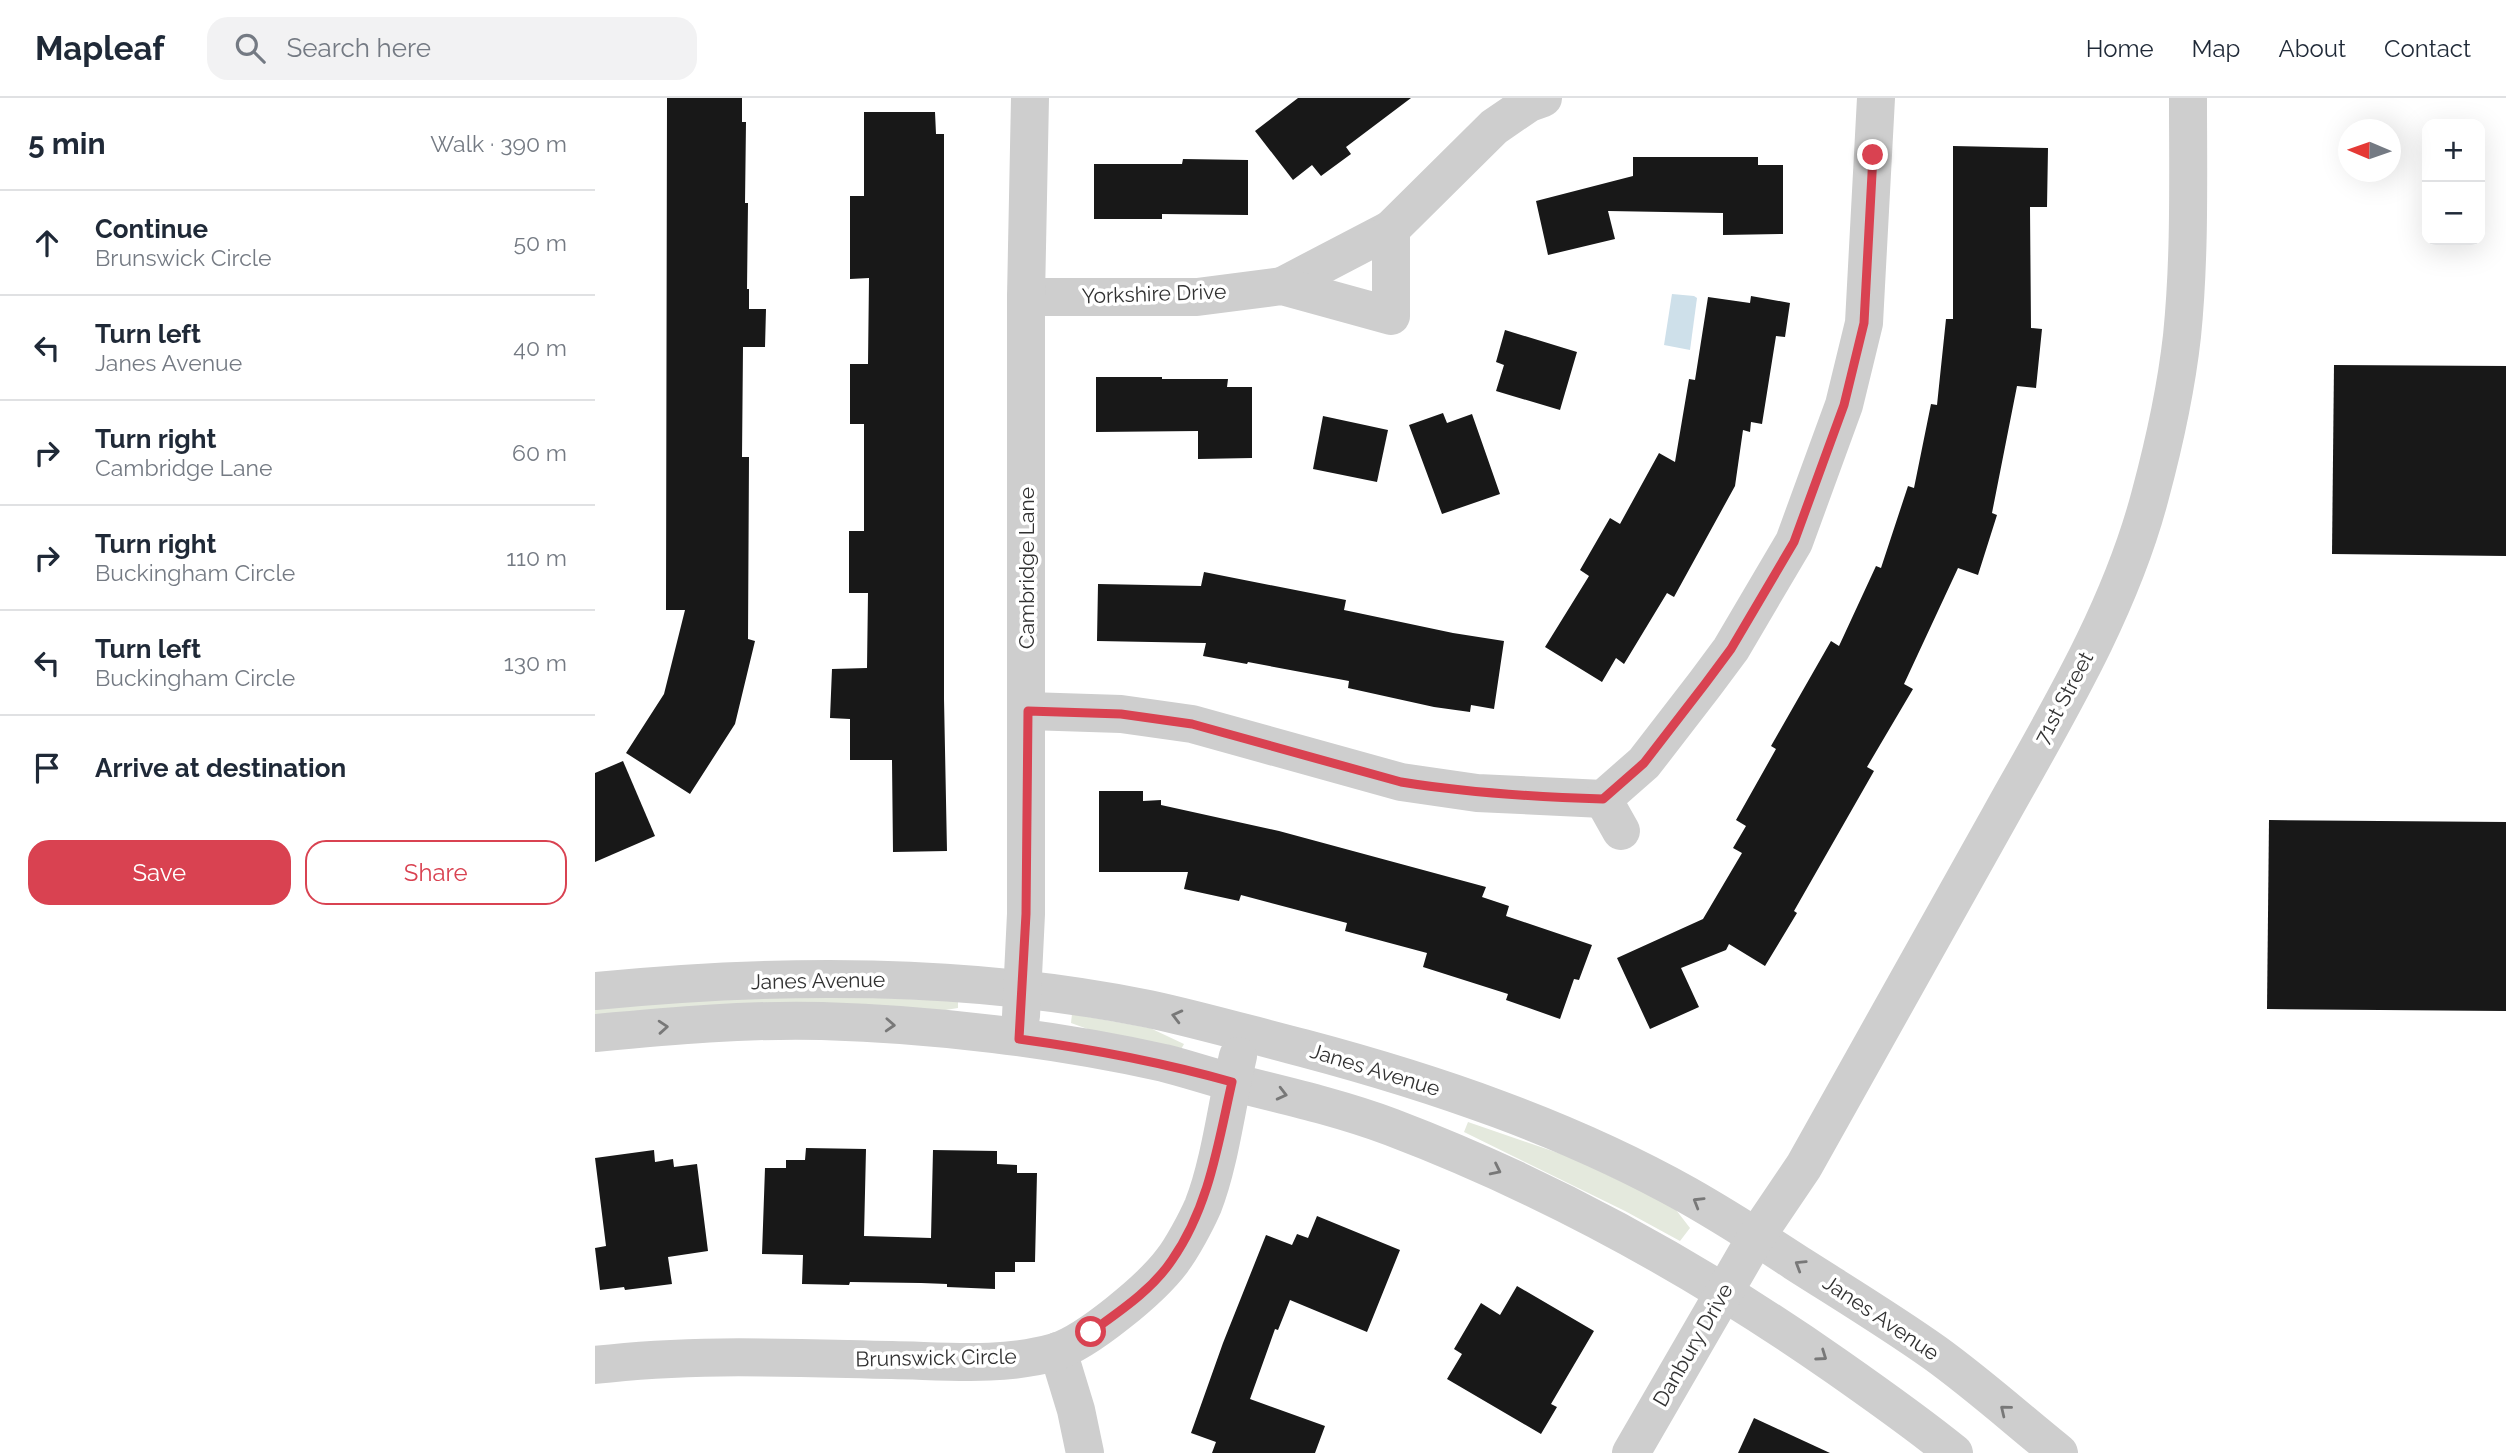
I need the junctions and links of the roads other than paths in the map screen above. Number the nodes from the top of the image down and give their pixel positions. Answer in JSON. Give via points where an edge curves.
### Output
{"nodes":[{"id":1,"x":1030,"y":98,"type":"edge"},
{"id":2,"x":1543,"y":98,"type":"edge"},
{"id":3,"x":1875,"y":98,"type":"edge"},
{"id":4,"x":2188,"y":98,"type":"edge"},
{"id":5,"x":1391,"y":229,"type":"junction"},
{"id":6,"x":1282,"y":286,"type":"junction"},
{"id":7,"x":1026,"y":296,"type":"junction"},
{"id":8,"x":1028,"y":711,"type":"junction"},
{"id":9,"x":595,"y":991,"type":"edge"},
{"id":10,"x":1023,"y":991,"type":"junction"},
{"id":11,"x":595,"y":1033,"type":"edge"},
{"id":12,"x":1243,"y":1033,"type":"junction"},
{"id":13,"x":1019,"y":1039,"type":"junction"},
{"id":14,"x":1232,"y":1082,"type":"junction"},
{"id":15,"x":1756,"y":1237,"type":"junction"},
{"id":16,"x":1724,"y":1291,"type":"junction"},
{"id":17,"x":1058,"y":1351,"type":"junction"},
{"id":18,"x":595,"y":1365,"type":"edge"},
{"id":19,"x":1085,"y":1453,"type":"edge"},
{"id":20,"x":1631,"y":1453,"type":"edge"},
{"id":21,"x":1954,"y":1453,"type":"edge"},
{"id":22,"x":2059,"y":1453,"type":"edge"}],
"edges":[{"from":1,"to":7,"type":"street","name":"Cambridge Lane"},
{"from":2,"to":5,"type":"street","name":"Yorkshire Drive","via":[[1494,127]]},
{"from":3,"to":8,"type":"street","via":[[1864,323],[1844,405],[1794,542],[1731,649],[1644,763],[1612,815],[1401,782],[1192,724],[1121,714]]},
{"from":4,"to":15,"type":"street","name":"71st Street","via":[[2188,242],[2182,337],[2150,498],[2130,558],[2059,712],[1804,1166]]},
{"from":5,"to":6,"type":"street","name":"Yorkshire Drive"},
{"from":5,"to":6,"type":"street","name":"Yorkshire Drive","via":[[1391,316]]},
{"from":6,"to":7,"type":"street","name":"Yorkshire Drive","via":[[1197,296]]},
{"from":7,"to":8,"type":"street","name":"Cambridge Lane"},
{"from":8,"to":10,"type":"street","name":"Cambridge Lane"},
{"from":9,"to":10,"type":"street","name":"Janes Avenue","via":[[791,979],[953,982]]},
{"from":12,"to":10,"type":"street","name":"Janes Avenue","one_way":true,"via":[[1150,1009]]},
{"from":10,"to":13,"type":"street","name":"Cambridge Lane"},
{"from":11,"to":13,"type":"street","name":"Janes Avenue","one_way":true,"via":[[821,1021],[923,1026]]},
{"from":12,"to":14,"type":"street","name":"Brunswick Circle"},
{"from":15,"to":12,"type":"street","name":"Janes Avenue","one_way":true,"via":[[1635,1168],[1509,1112],[1383,1069]]},
{"from":13,"to":14,"type":"street","name":"Janes Avenue","via":[[1167,1064]]},
{"from":14,"to":16,"type":"street","name":"Janes Avenue","one_way":true,"via":[[1387,1125],[1475,1160],[1603,1222]]},
{"from":14,"to":17,"type":"street","name":"Brunswick Circle","via":[[1202,1206],[1172,1261],[1130,1303]]},
{"from":15,"to":16,"type":"street","name":"Danbury Drive"},
{"from":22,"to":15,"type":"street","name":"Janes Avenue","one_way":true,"via":[[1938,1355]]},
{"from":16,"to":20,"type":"street","name":"Danbury Drive"},
{"from":16,"to":21,"type":"street","name":"Janes Avenue","one_way":true},
{"from":17,"to":18,"type":"street","name":"Brunswick Circle","via":[[1006,1362],[719,1357]]},
{"from":17,"to":19,"type":"street"}]}
